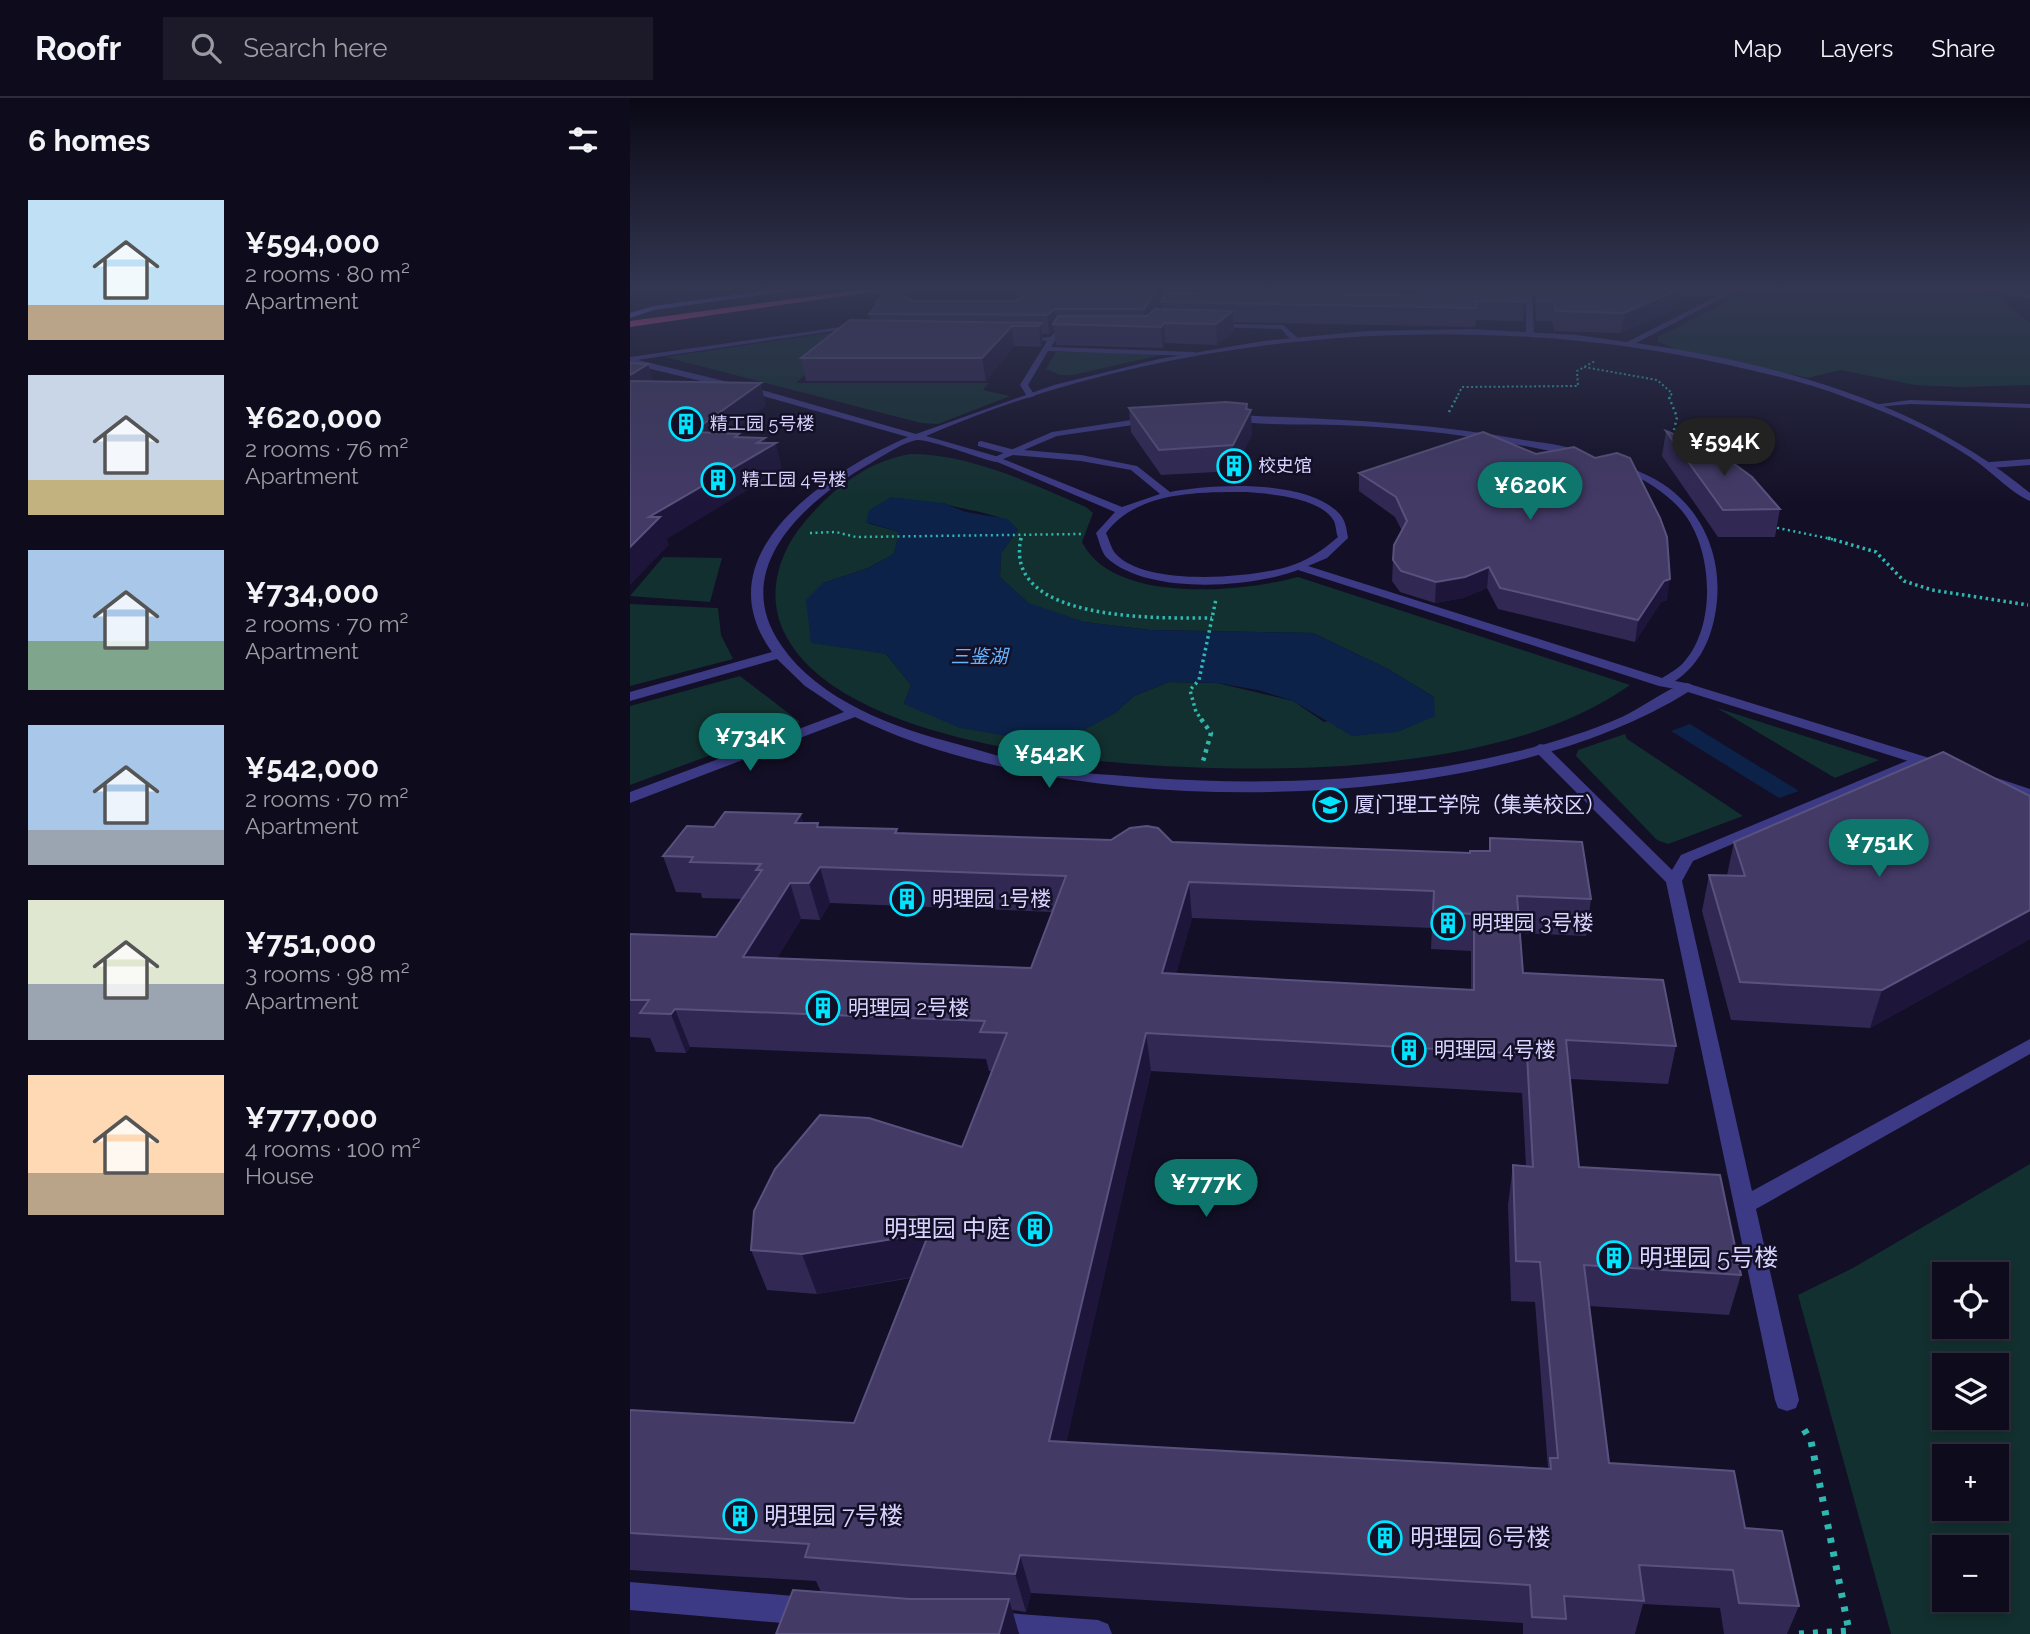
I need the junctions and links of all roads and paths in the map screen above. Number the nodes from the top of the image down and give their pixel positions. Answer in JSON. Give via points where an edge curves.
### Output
{"nodes":[{"id":1,"x":630,"y":360,"type":"edge"},
{"id":2,"x":663,"y":360,"type":"edge"},
{"id":3,"x":1039,"y":360,"type":"edge"},
{"id":4,"x":1168,"y":360,"type":"edge"},
{"id":5,"x":1597,"y":360,"type":"edge"},
{"id":6,"x":1715,"y":360,"type":"edge"},
{"id":7,"x":1583,"y":367,"type":"junction"},
{"id":8,"x":1031,"y":396,"type":"junction"},
{"id":9,"x":1877,"y":405,"type":"junction"},
{"id":10,"x":2030,"y":406,"type":"edge"},
{"id":11,"x":1217,"y":417,"type":"edge"},
{"id":12,"x":1157,"y":420,"type":"edge"},
{"id":13,"x":932,"y":431,"type":"junction"},
{"id":14,"x":1441,"y":431,"type":"junction"},
{"id":15,"x":915,"y":438,"type":"junction"},
{"id":16,"x":1675,"y":445,"type":"edge"},
{"id":17,"x":1011,"y":452,"type":"junction"},
{"id":18,"x":995,"y":459,"type":"junction"},
{"id":19,"x":2030,"y":462,"type":"edge"},
{"id":20,"x":1990,"y":466,"type":"junction"},
{"id":21,"x":1168,"y":495,"type":"junction"},
{"id":22,"x":2030,"y":498,"type":"edge"},
{"id":23,"x":1122,"y":511,"type":"junction"},
{"id":24,"x":1768,"y":517,"type":"edge"},
{"id":25,"x":778,"y":533,"type":"junction"},
{"id":26,"x":1101,"y":533,"type":"junction"},
{"id":27,"x":1022,"y":535,"type":"junction"},
{"id":28,"x":1302,"y":568,"type":"junction"},
{"id":29,"x":2029,"y":605,"type":"edge"},
{"id":30,"x":778,"y":654,"type":"junction"},
{"id":31,"x":1664,"y":683,"type":"junction"},
{"id":32,"x":1686,"y":687,"type":"junction"},
{"id":33,"x":630,"y":697,"type":"edge"},
{"id":34,"x":856,"y":712,"type":"junction"},
{"id":35,"x":1539,"y":748,"type":"junction"},
{"id":36,"x":1921,"y":760,"type":"junction"},
{"id":37,"x":1957,"y":771,"type":"edge"},
{"id":38,"x":1982,"y":779,"type":"edge"},
{"id":39,"x":1196,"y":786,"type":"junction"},
{"id":40,"x":2030,"y":794,"type":"edge"},
{"id":41,"x":630,"y":799,"type":"edge"},
{"id":42,"x":1674,"y":881,"type":"junction"},
{"id":43,"x":2030,"y":1046,"type":"edge"},
{"id":44,"x":1745,"y":1205,"type":"junction"},
{"id":45,"x":1787,"y":1401,"type":"joint"},
{"id":46,"x":630,"y":1597,"type":"edge"},
{"id":47,"x":837,"y":1613,"type":"edge"},
{"id":48,"x":974,"y":1624,"type":"edge"},
{"id":49,"x":1098,"y":1634,"type":"edge"},
{"id":50,"x":1799,"y":1634,"type":"edge"}],
"edges":[{"from":1,"to":15,"type":"street"},
{"from":2,"to":13,"type":"street"},
{"from":3,"to":8,"type":"lane","via":[[1024,385]]},
{"from":4,"to":8,"type":"street"},
{"from":5,"to":7,"type":"path"},
{"from":6,"to":9,"type":"street","via":[[1767,370]]},
{"from":7,"to":14,"type":"path","via":[[1577,370],[1578,386],[1462,387]]},
{"from":7,"to":16,"type":"path","via":[[1666,385],[1677,417],[1670,437]]},
{"from":8,"to":13,"type":"street"},
{"from":9,"to":10,"type":"lane"},
{"from":9,"to":20,"type":"street","via":[[1957,443]]},
{"from":11,"to":14,"type":"lane"},
{"from":12,"to":17,"type":"lane","via":[[1055,434]]},
{"from":13,"to":15,"type":"street"},
{"from":13,"to":17,"type":"street"},
{"from":14,"to":31,"type":"lane","via":[[1536,443],[1630,470],[1674,497],[1695,519],[1709,545],[1714,575],[1711,613],[1690,664]]},
{"from":15,"to":18,"type":"street"},
{"from":15,"to":25,"type":"street","via":[[835,481],[810,499]]},
{"from":17,"to":18,"type":"lane"},
{"from":17,"to":21,"type":"lane","via":[[1134,468]]},
{"from":18,"to":23,"type":"lane"},
{"from":19,"to":20,"type":"lane"},
{"from":20,"to":22,"type":"street"},
{"from":21,"to":23,"type":"lane"},
{"from":21,"to":28,"type":"lane","via":[[1242,488],[1284,493],[1319,504],[1340,520],[1343,538],[1327,556]]},
{"from":23,"to":26,"type":"lane"},
{"from":24,"to":29,"type":"path","via":[[1779,528],[1876,552],[1893,572],[1913,584]]},
{"from":25,"to":27,"type":"path"},
{"from":25,"to":30,"type":"street","via":[[765,558],[757,590],[763,627]]},
{"from":26,"to":27,"type":"path"},
{"from":26,"to":28,"type":"lane","via":[[1101,542],[1115,559],[1167,578],[1242,580]]},
{"from":27,"to":39,"type":"path","via":[[1018,557],[1025,577],[1049,596],[1117,614],[1212,619],[1199,680],[1190,690],[1196,712],[1211,733]]},
{"from":28,"to":31,"type":"lane"},
{"from":30,"to":33,"type":"street"},
{"from":30,"to":34,"type":"street","via":[[811,686]]},
{"from":31,"to":32,"type":"lane"},
{"from":32,"to":35,"type":"street","via":[[1617,722]]},
{"from":32,"to":36,"type":"street"},
{"from":34,"to":39,"type":"street","via":[[941,745],[1040,771]]},
{"from":34,"to":41,"type":"street"},
{"from":35,"to":39,"type":"street","via":[[1411,776],[1261,787]]},
{"from":35,"to":42,"type":"lane"},
{"from":36,"to":37,"type":"street"},
{"from":36,"to":42,"type":"lane","via":[[1688,858]]},
{"from":38,"to":40,"type":"street"},
{"from":42,"to":44,"type":"lane"},
{"from":43,"to":44,"type":"lane"},
{"from":44,"to":45,"type":"lane"},
{"from":45,"to":50,"type":"path","via":[[1811,1441],[1849,1631]]},
{"from":46,"to":47,"type":"lane"},
{"from":48,"to":49,"type":"lane"}]}
